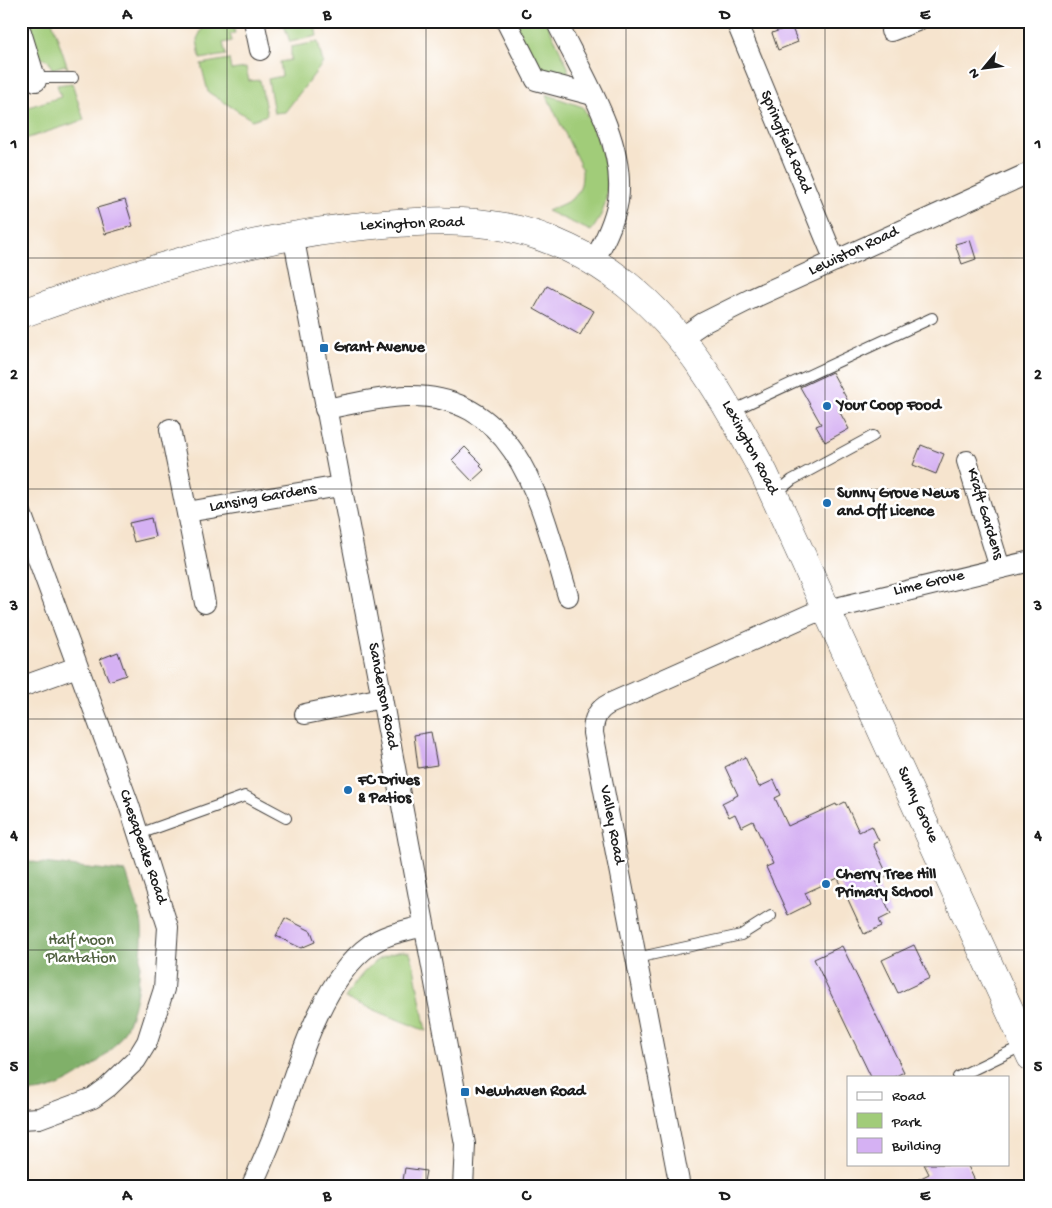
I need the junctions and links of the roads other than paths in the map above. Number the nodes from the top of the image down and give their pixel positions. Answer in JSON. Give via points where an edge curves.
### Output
{"nodes":[{"id":1,"x":254,"y":21,"type":"edge"},
{"id":2,"x":506,"y":21,"type":"edge"},
{"id":3,"x":556,"y":21,"type":"edge"},
{"id":4,"x":736,"y":21,"type":"edge"},
{"id":5,"x":918,"y":21,"type":"edge"},
{"id":6,"x":891,"y":31,"type":"dead end"},
{"id":7,"x":21,"y":32,"type":"edge"},
{"id":8,"x":260,"y":50,"type":"dead end"},
{"id":9,"x":73,"y":78,"type":"dead end"},
{"id":10,"x":36,"y":79,"type":"joint"},
{"id":11,"x":592,"y":95,"type":"junction"},
{"id":12,"x":1031,"y":172,"type":"edge"},
{"id":13,"x":293,"y":235,"type":"junction"},
{"id":14,"x":835,"y":261,"type":"junction"},
{"id":15,"x":593,"y":262,"type":"junction"},
{"id":16,"x":21,"y":314,"type":"edge"},
{"id":17,"x":932,"y":318,"type":"dead end"},
{"id":18,"x":681,"y":338,"type":"junction"},
{"id":19,"x":325,"y":409,"type":"junction"},
{"id":20,"x":731,"y":412,"type":"junction"},
{"id":21,"x":170,"y":429,"type":"dead end"},
{"id":22,"x":873,"y":436,"type":"dead end"},
{"id":23,"x":967,"y":461,"type":"dead end"},
{"id":24,"x":340,"y":486,"type":"junction"},
{"id":25,"x":774,"y":495,"type":"junction"},
{"id":26,"x":187,"y":512,"type":"junction"},
{"id":27,"x":21,"y":513,"type":"edge"},
{"id":28,"x":1031,"y":561,"type":"edge"},
{"id":29,"x":1000,"y":568,"type":"junction"},
{"id":30,"x":568,"y":596,"type":"dead end"},
{"id":31,"x":205,"y":603,"type":"dead end"},
{"id":32,"x":827,"y":608,"type":"junction"},
{"id":33,"x":77,"y":667,"type":"junction"},
{"id":34,"x":21,"y":687,"type":"edge"},
{"id":35,"x":382,"y":698,"type":"junction"},
{"id":36,"x":305,"y":714,"type":"dead end"},
{"id":37,"x":286,"y":818,"type":"dead end"},
{"id":38,"x":139,"y":834,"type":"junction"},
{"id":39,"x":771,"y":916,"type":"dead end"},
{"id":40,"x":423,"y":926,"type":"junction"},
{"id":41,"x":636,"y":958,"type":"junction"},
{"id":42,"x":1028,"y":1050,"type":"edge"},
{"id":43,"x":961,"y":1076,"type":"edge"},
{"id":44,"x":21,"y":1119,"type":"edge"},
{"id":45,"x":251,"y":1187,"type":"edge"},
{"id":46,"x":464,"y":1187,"type":"edge"},
{"id":47,"x":680,"y":1187,"type":"edge"}],
"edges":[{"from":1,"to":8,"type":"street"},
{"from":2,"to":11,"type":"street","via":[[536,80]]},
{"from":3,"to":11,"type":"street"},
{"from":4,"to":14,"type":"street","name":"Springfield Road"},
{"from":5,"to":6,"type":"street"},
{"from":7,"to":10,"type":"street"},
{"from":9,"to":10,"type":"lane"},
{"from":11,"to":15,"type":"street","via":[[615,151],[619,186],[615,214]]},
{"from":12,"to":14,"type":"street","name":"Lewiston Road"},
{"from":13,"to":15,"type":"street","name":"Lexington Road","via":[[405,223],[446,221],[483,224],[513,228],[544,238]]},
{"from":13,"to":16,"type":"street","name":"Lexington Road","via":[[136,274]]},
{"from":13,"to":19,"type":"street","name":"Sanderson Road"},
{"from":14,"to":18,"type":"street","name":"Lewiston Road","via":[[703,323]]},
{"from":15,"to":18,"type":"street","name":"Lexington Road","via":[[626,284]]},
{"from":17,"to":20,"type":"lane"},
{"from":18,"to":20,"type":"street","name":"Lexington Road"},
{"from":19,"to":24,"type":"street","name":"Sanderson Road"},
{"from":19,"to":30,"type":"street","via":[[407,396],[441,399],[459,405],[484,420],[503,436],[535,489]]},
{"from":20,"to":25,"type":"street","name":"Lexington Road"},
{"from":21,"to":26,"type":"street","name":"Lansing Gardens"},
{"from":22,"to":25,"type":"lane","via":[[792,480]]},
{"from":23,"to":29,"type":"street","name":"Kraft Gardens"},
{"from":24,"to":26,"type":"street","name":"Lansing Gardens"},
{"from":24,"to":35,"type":"street","name":"Sanderson Road"},
{"from":25,"to":32,"type":"street","name":"Lexington Road"},
{"from":26,"to":31,"type":"street","name":"Lansing Gardens"},
{"from":27,"to":33,"type":"street","name":"Chesapeake Road"},
{"from":28,"to":29,"type":"street","name":"Lime Grove"},
{"from":29,"to":32,"type":"street","name":"Lime Grove"},
{"from":32,"to":41,"type":"street","name":"Valley Road","via":[[609,704],[596,715],[593,733]]},
{"from":32,"to":42,"type":"street","name":"Sunny Grove"},
{"from":33,"to":34,"type":"street"},
{"from":33,"to":38,"type":"street","name":"Chesapeake Road"},
{"from":35,"to":36,"type":"street"},
{"from":35,"to":40,"type":"street","name":"Sanderson Road"},
{"from":37,"to":38,"type":"lane","via":[[244,796]]},
{"from":38,"to":44,"type":"street","name":"Chesapeake Road","via":[[168,927],[164,989],[147,1042],[136,1060],[93,1098],[39,1118]]},
{"from":39,"to":41,"type":"lane","via":[[741,935]]},
{"from":40,"to":45,"type":"street","via":[[386,936],[374,943],[361,952],[337,982],[301,1054],[275,1132]]},
{"from":40,"to":46,"type":"street","name":"Sanderson Road","via":[[465,1144]]},
{"from":41,"to":47,"type":"street","name":"Valley Road"},
{"from":42,"to":43,"type":"lane"}]}
